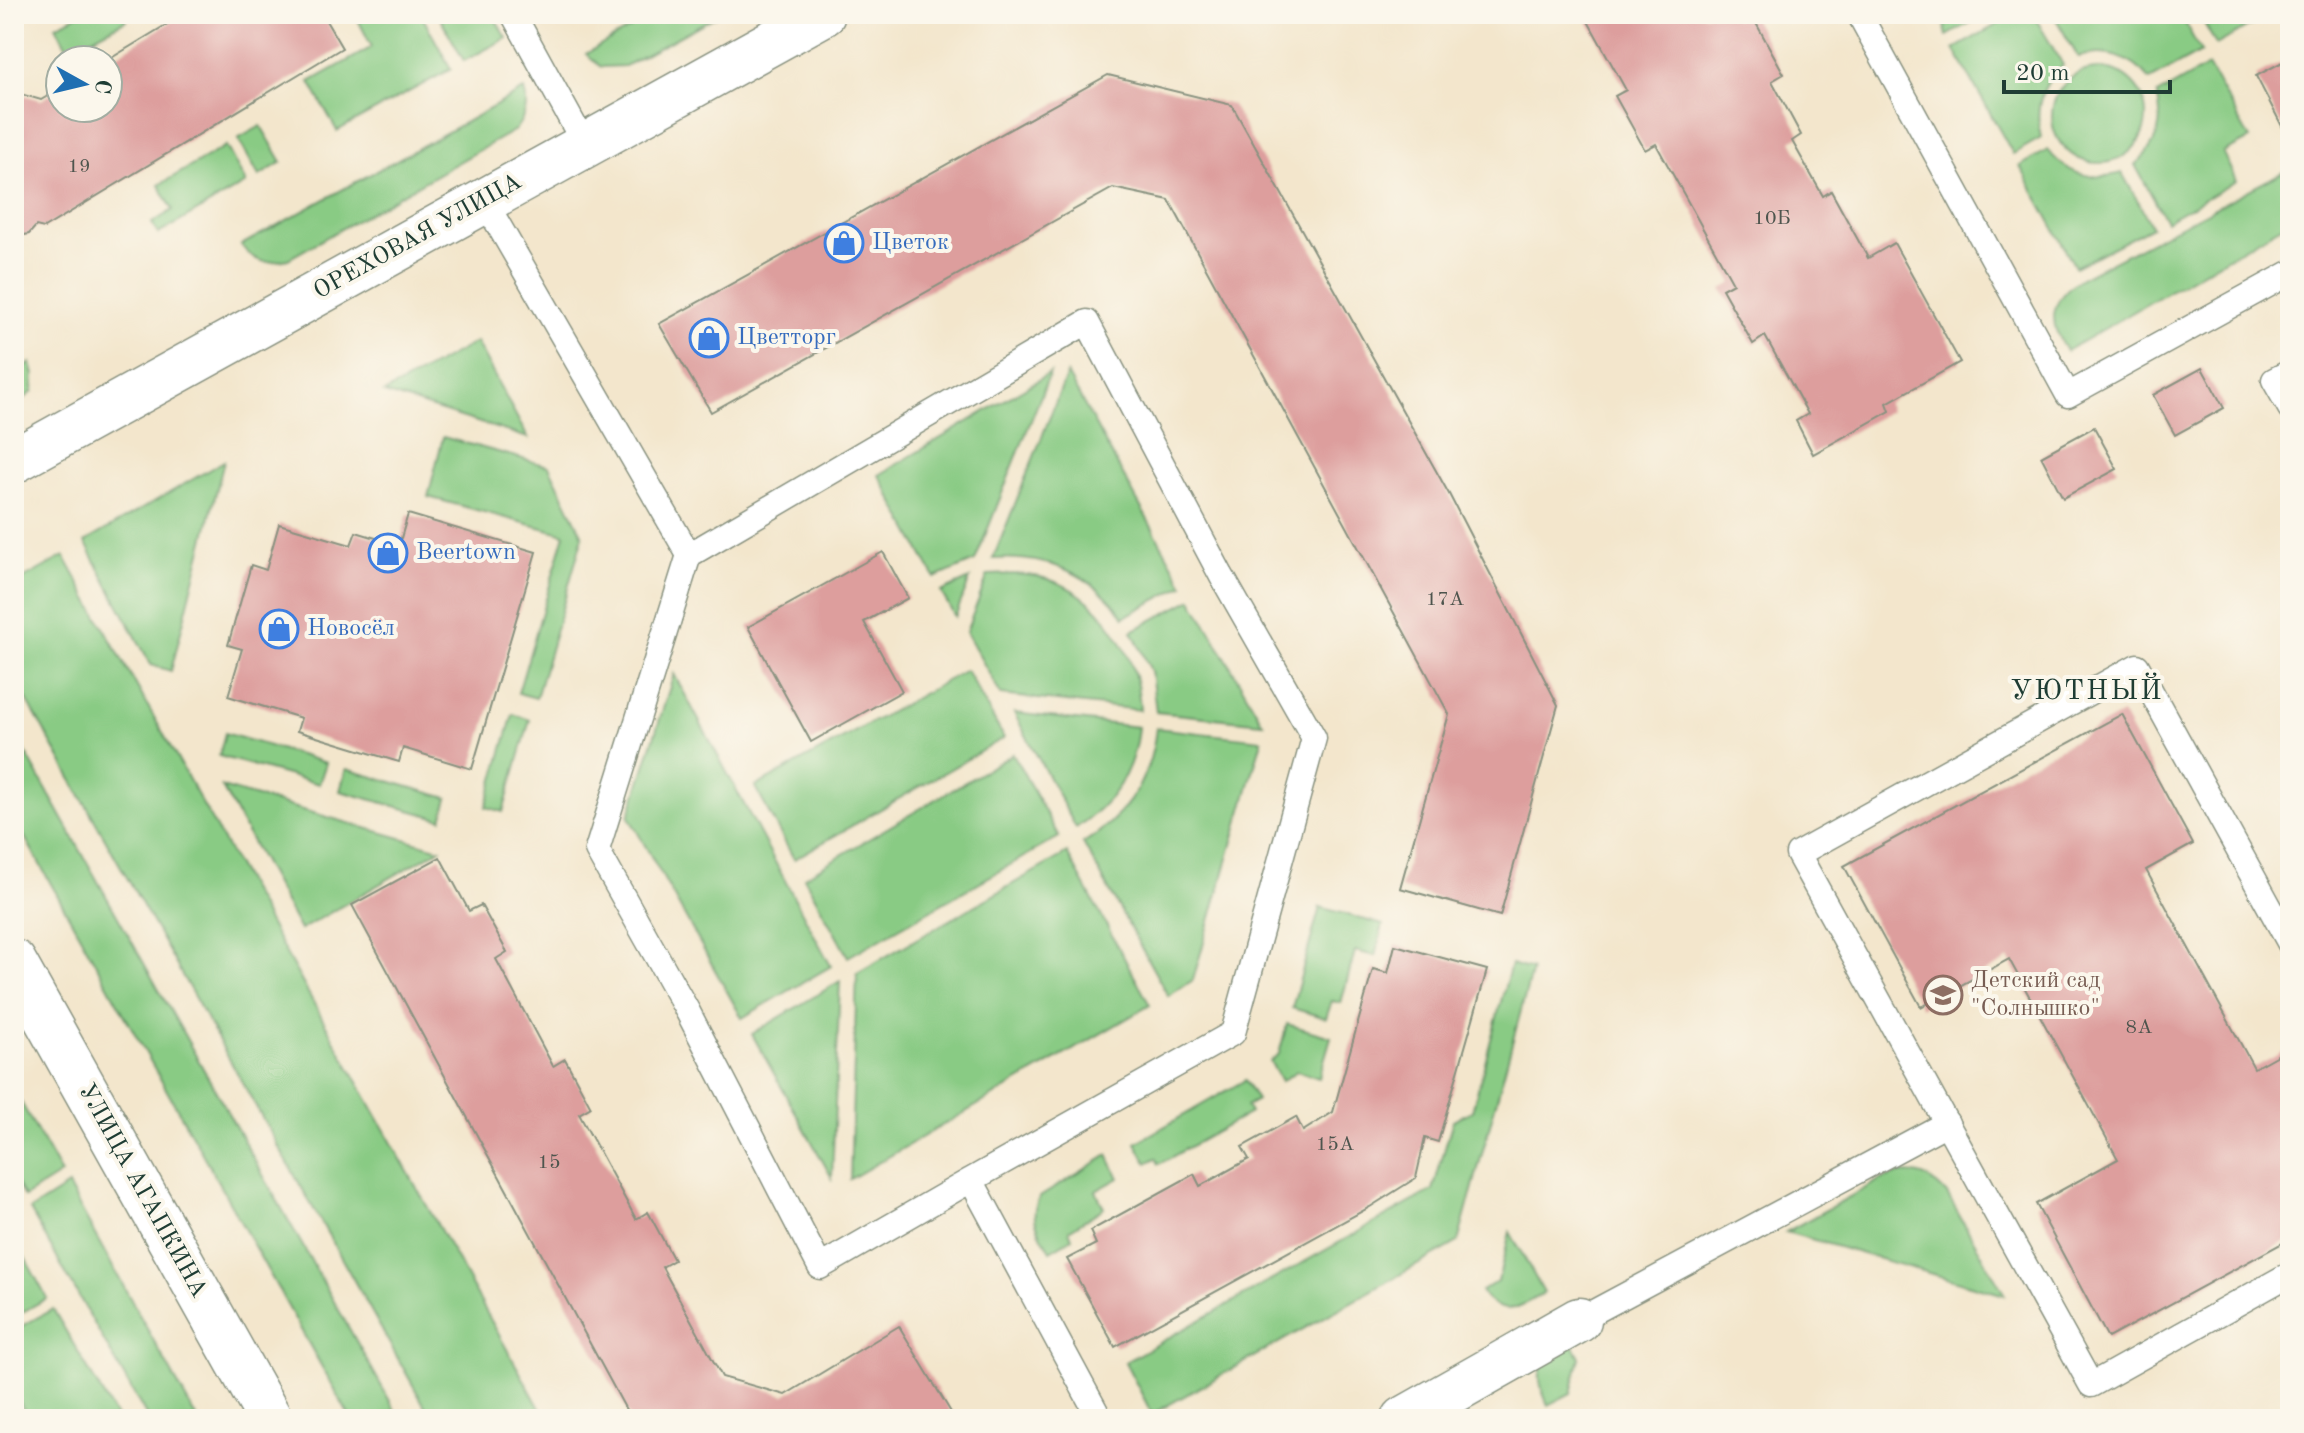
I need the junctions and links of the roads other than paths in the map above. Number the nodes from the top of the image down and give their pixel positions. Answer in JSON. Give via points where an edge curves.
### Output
{"nodes":[{"id":1,"x":513,"y":14,"type":"edge"},
{"id":2,"x":823,"y":14,"type":"edge"},
{"id":3,"x":1859,"y":14,"type":"edge"},
{"id":4,"x":585,"y":145,"type":"junction"},
{"id":5,"x":484,"y":200,"type":"junction"},
{"id":6,"x":2290,"y":273,"type":"edge"},
{"id":7,"x":2290,"y":372,"type":"edge"},
{"id":8,"x":2290,"y":408,"type":"edge"},
{"id":9,"x":14,"y":461,"type":"edge"},
{"id":10,"x":689,"y":555,"type":"junction"},
{"id":11,"x":2290,"y":944,"type":"edge"},
{"id":12,"x":14,"y":962,"type":"edge"},
{"id":13,"x":1947,"y":1123,"type":"junction"},
{"id":14,"x":971,"y":1180,"type":"junction"},
{"id":15,"x":2290,"y":1274,"type":"edge"},
{"id":16,"x":1579,"y":1320,"type":"joint"},
{"id":17,"x":270,"y":1419,"type":"edge"},
{"id":18,"x":1100,"y":1419,"type":"edge"},
{"id":19,"x":1404,"y":1419,"type":"edge"}],
"edges":[{"from":1,"to":4,"type":"lane"},
{"from":2,"to":4,"type":"street","name":"ОРЕХОВАЯ УЛИЦА"},
{"from":3,"to":6,"type":"lane","via":[[2068,395]]},
{"from":4,"to":5,"type":"street","name":"ОРЕХОВАЯ УЛИЦА"},
{"from":5,"to":9,"type":"street","name":"ОРЕХОВАЯ УЛИЦА"},
{"from":5,"to":10,"type":"lane"},
{"from":7,"to":8,"type":"lane","via":[[2274,380]]},
{"from":10,"to":14,"type":"lane","via":[[597,850],[820,1267]]},
{"from":10,"to":14,"type":"lane","via":[[1087,322],[1314,738],[1233,1033]]},
{"from":11,"to":13,"type":"lane","via":[[2137,666],[1798,854]]},
{"from":12,"to":17,"type":"street","name":"УЛИЦА АГАПКИНА"},
{"from":13,"to":15,"type":"lane","via":[[2091,1385]]},
{"from":13,"to":16,"type":"lane"},
{"from":14,"to":18,"type":"lane"},
{"from":16,"to":19,"type":"street"}]}
